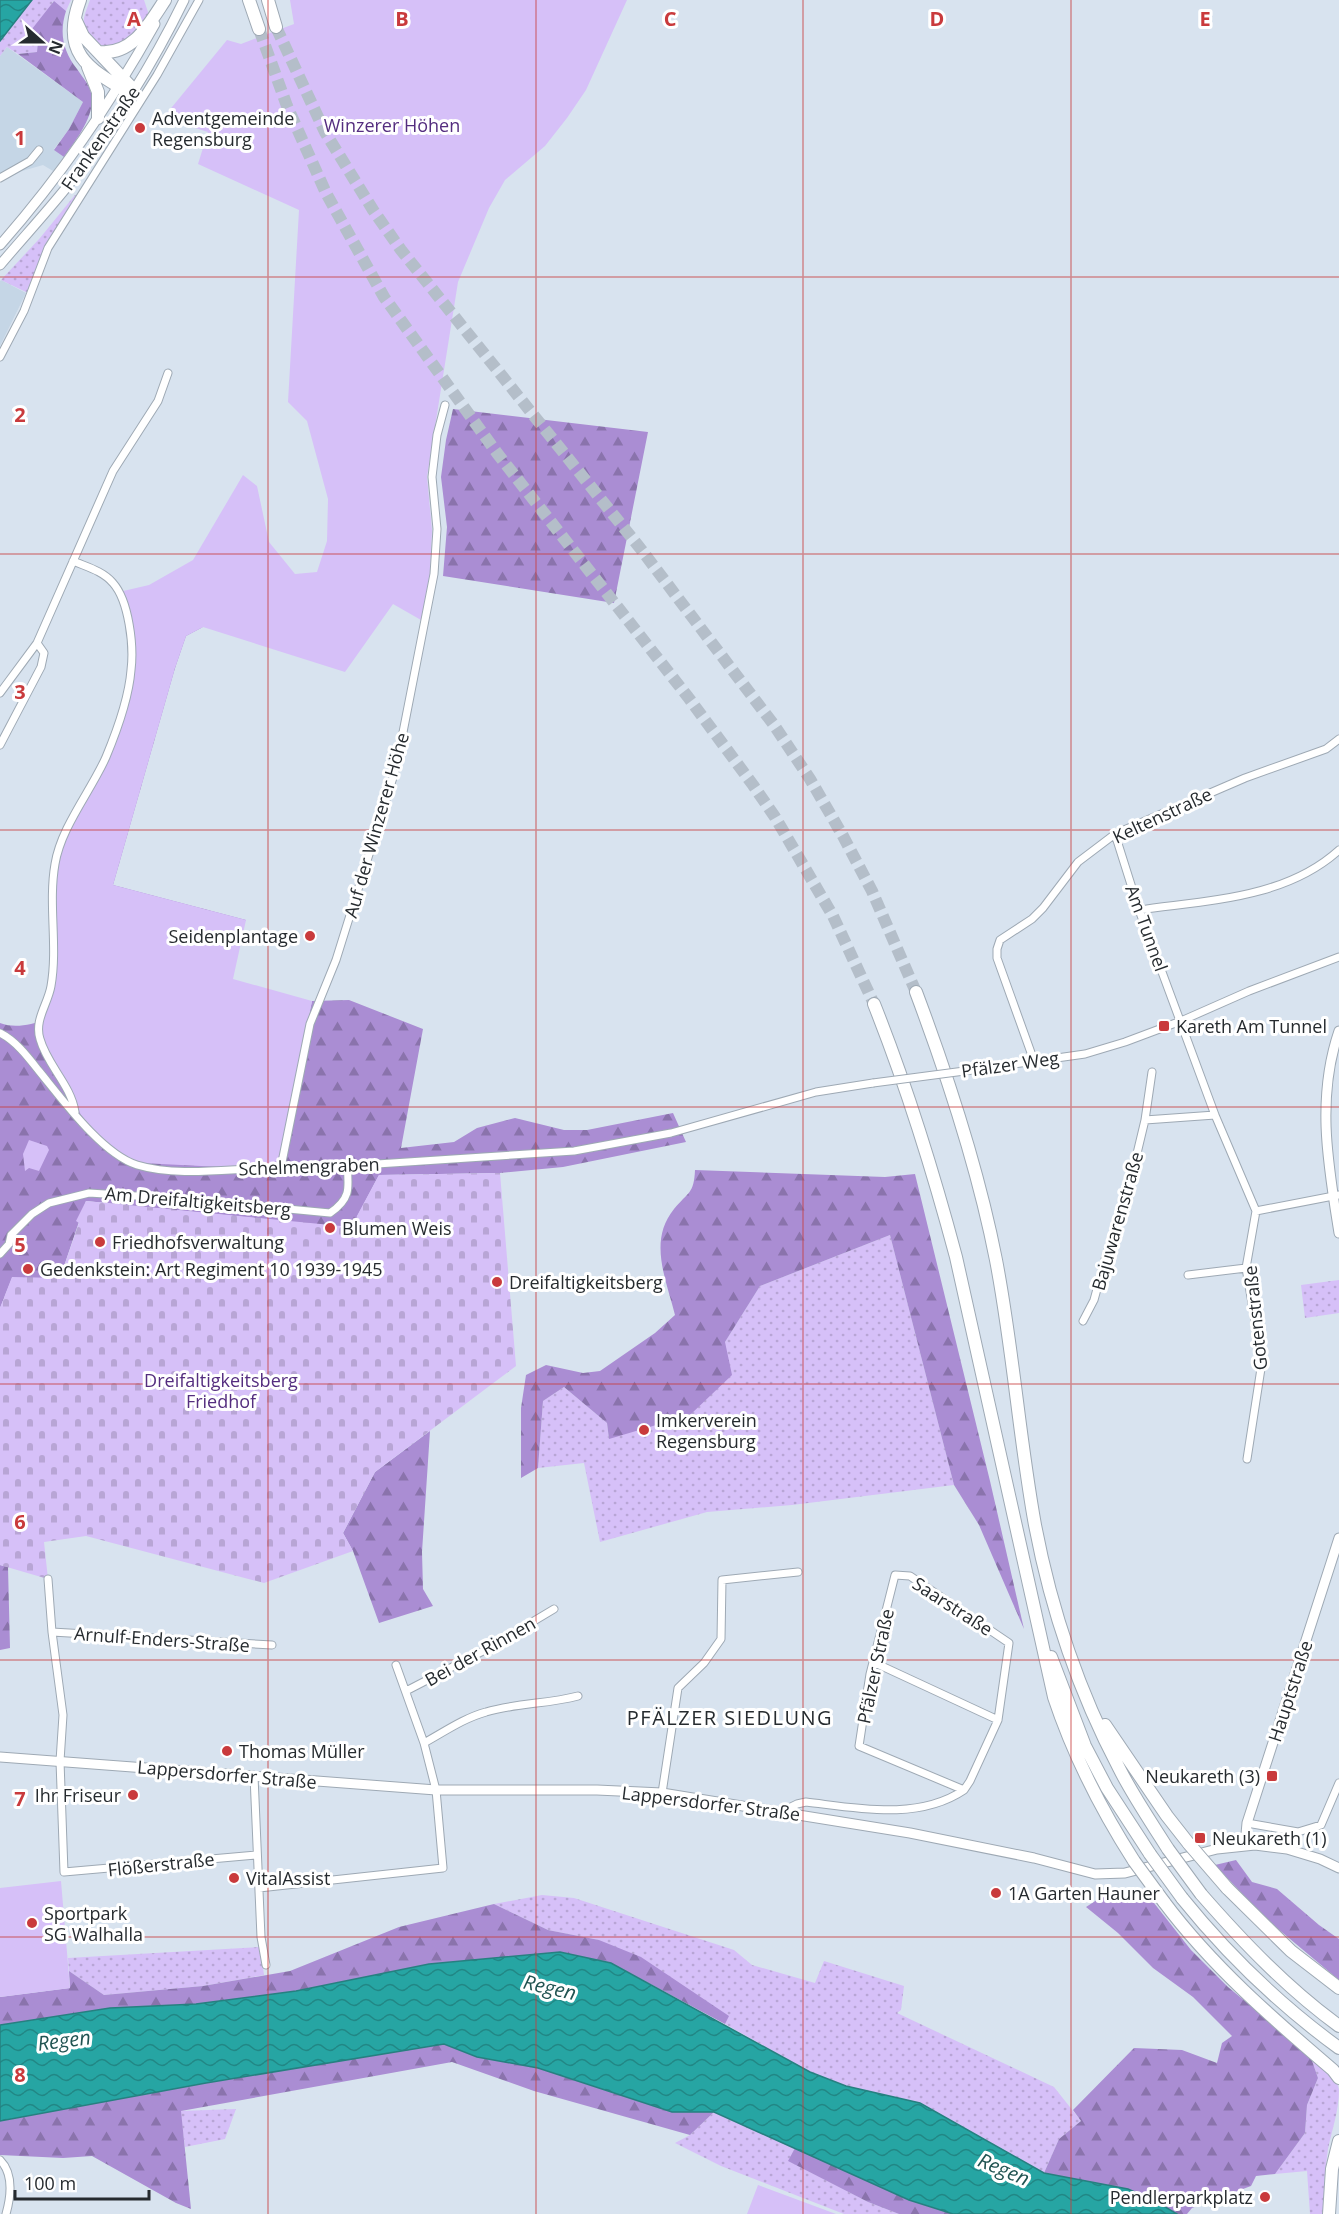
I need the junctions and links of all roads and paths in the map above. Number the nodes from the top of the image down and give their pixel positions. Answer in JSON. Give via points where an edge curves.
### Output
{"nodes":[{"id":1,"x":80,"y":0,"type":"edge"},
{"id":2,"x":166,"y":0,"type":"edge"},
{"id":3,"x":184,"y":0,"type":"edge"},
{"id":4,"x":199,"y":0,"type":"edge"},
{"id":5,"x":249,"y":0,"type":"edge"},
{"id":6,"x":268,"y":0,"type":"edge"},
{"id":7,"x":277,"y":0,"type":"edge"},
{"id":8,"x":75,"y":14,"type":"junction"},
{"id":9,"x":259,"y":29,"type":"tunnel mouth"},
{"id":10,"x":100,"y":52,"type":"junction"},
{"id":11,"x":87,"y":64,"type":"junction"},
{"id":12,"x":122,"y":82,"type":"junction"},
{"id":13,"x":133,"y":92,"type":"junction"},
{"id":14,"x":98,"y":118,"type":"junction"},
{"id":15,"x":39,"y":150,"type":"dead end"},
{"id":16,"x":0,"y":178,"type":"edge"},
{"id":17,"x":0,"y":245,"type":"edge"},
{"id":18,"x":0,"y":265,"type":"edge"},
{"id":19,"x":0,"y":357,"type":"edge"},
{"id":20,"x":168,"y":373,"type":"dead end"},
{"id":21,"x":445,"y":405,"type":"dead end"},
{"id":22,"x":73,"y":561,"type":"junction"},
{"id":23,"x":37,"y":643,"type":"junction"},
{"id":24,"x":0,"y":693,"type":"edge"},
{"id":25,"x":1339,"y":740,"type":"edge"},
{"id":26,"x":0,"y":745,"type":"edge"},
{"id":27,"x":1115,"y":834,"type":"junction"},
{"id":28,"x":1339,"y":850,"type":"edge"},
{"id":29,"x":1139,"y":910,"type":"junction"},
{"id":30,"x":1339,"y":957,"type":"edge"},
{"id":31,"x":916,"y":992,"type":"tunnel mouth"},
{"id":32,"x":874,"y":1004,"type":"tunnel mouth"},
{"id":33,"x":1181,"y":1021,"type":"junction"},
{"id":34,"x":1339,"y":1031,"type":"edge"},
{"id":35,"x":0,"y":1033,"type":"edge"},
{"id":36,"x":1034,"y":1061,"type":"junction"},
{"id":37,"x":1152,"y":1072,"type":"dead end"},
{"id":38,"x":75,"y":1115,"type":"junction"},
{"id":39,"x":1215,"y":1115,"type":"junction"},
{"id":40,"x":1145,"y":1120,"type":"junction"},
{"id":41,"x":671,"y":1133,"type":"joint"},
{"id":42,"x":347,"y":1165,"type":"junction"},
{"id":43,"x":281,"y":1167,"type":"junction"},
{"id":44,"x":1336,"y":1195,"type":"edge"},
{"id":45,"x":1256,"y":1211,"type":"junction"},
{"id":46,"x":1339,"y":1233,"type":"edge"},
{"id":47,"x":0,"y":1254,"type":"edge"},
{"id":48,"x":1246,"y":1268,"type":"junction"},
{"id":49,"x":1188,"y":1275,"type":"dead end"},
{"id":50,"x":1083,"y":1321,"type":"dead end"},
{"id":51,"x":1247,"y":1459,"type":"dead end"},
{"id":52,"x":1339,"y":1538,"type":"edge"},
{"id":53,"x":798,"y":1572,"type":"dead end"},
{"id":54,"x":895,"y":1575,"type":"joint"},
{"id":55,"x":48,"y":1579,"type":"dead end"},
{"id":56,"x":1033,"y":1599,"type":"junction"},
{"id":57,"x":554,"y":1609,"type":"dead end"},
{"id":58,"x":52,"y":1632,"type":"junction"},
{"id":59,"x":273,"y":1646,"type":"dead end"},
{"id":60,"x":873,"y":1662,"type":"junction"},
{"id":61,"x":396,"y":1665,"type":"dead end"},
{"id":62,"x":406,"y":1691,"type":"junction"},
{"id":63,"x":1083,"y":1691,"type":"junction"},
{"id":64,"x":578,"y":1696,"type":"dead end"},
{"id":65,"x":998,"y":1720,"type":"junction"},
{"id":66,"x":424,"y":1743,"type":"junction"},
{"id":67,"x":0,"y":1757,"type":"edge"},
{"id":68,"x":60,"y":1761,"type":"junction"},
{"id":69,"x":254,"y":1776,"type":"junction"},
{"id":70,"x":1339,"y":1783,"type":"edge"},
{"id":71,"x":436,"y":1790,"type":"junction"},
{"id":72,"x":964,"y":1790,"type":"junction"},
{"id":73,"x":662,"y":1793,"type":"junction"},
{"id":74,"x":783,"y":1811,"type":"junction"},
{"id":75,"x":1247,"y":1823,"type":"junction"},
{"id":76,"x":1245,"y":1845,"type":"junction"},
{"id":77,"x":257,"y":1855,"type":"junction"},
{"id":78,"x":1339,"y":1868,"type":"edge"},
{"id":79,"x":259,"y":1888,"type":"junction"},
{"id":80,"x":266,"y":1965,"type":"dead end"},
{"id":81,"x":1339,"y":1988,"type":"edge"},
{"id":82,"x":1339,"y":2026,"type":"edge"},
{"id":83,"x":1339,"y":2048,"type":"edge"},
{"id":84,"x":1339,"y":2078,"type":"edge"},
{"id":85,"x":1339,"y":2141,"type":"edge"},
{"id":86,"x":0,"y":2160,"type":"edge"},
{"id":87,"x":6,"y":2214,"type":"edge"},
{"id":88,"x":1329,"y":2214,"type":"edge"}],
"edges":[{"from":1,"to":8,"type":"highway"},
{"from":2,"to":10,"type":"highway","via":[[132,43],[109,53]]},
{"from":2,"to":12,"type":"street","name":"Frankenstraße"},
{"from":3,"to":13,"type":"street","name":"Frankenstraße"},
{"from":4,"to":19,"type":"street","via":[[137,108],[48,248],[24,311]]},
{"from":5,"to":9,"type":"highway"},
{"from":6,"to":7,"type":"highway","via":[[277,25]]},
{"from":8,"to":10,"type":"highway","via":[[79,30]]},
{"from":8,"to":11,"type":"highway","via":[[75,46]]},
{"from":10,"to":12,"type":"highway"},
{"from":11,"to":12,"type":"highway"},
{"from":11,"to":14,"type":"highway","via":[[98,92]]},
{"from":12,"to":13,"type":"highway"},
{"from":12,"to":14,"type":"street","name":"Frankenstraße"},
{"from":13,"to":18,"type":"street","name":"Frankenstraße","via":[[66,188]]},
{"from":14,"to":17,"type":"street","name":"Frankenstraße","via":[[51,184]]},
{"from":15,"to":16,"type":"street","via":[[30,161]]},
{"from":20,"to":22,"type":"street","via":[[158,401],[113,471]]},
{"from":21,"to":43,"type":"street","name":"Auf der Winzerer Höhe","via":[[432,477],[437,530],[434,574],[396,768],[336,960],[310,1024]]},
{"from":22,"to":23,"type":"street"},
{"from":22,"to":38,"type":"street","via":[[99,572],[119,592],[128,614],[131,670],[106,756],[60,844],[55,864],[54,964],[39,1032],[73,1100]]},
{"from":23,"to":24,"type":"street"},
{"from":23,"to":26,"type":"street","via":[[44,653],[41,667]]},
{"from":25,"to":27,"type":"street","name":"Keltenstraße","via":[[1326,749],[1245,778]]},
{"from":27,"to":29,"type":"street","name":"Am Tunnel"},
{"from":27,"to":36,"type":"street","name":"Keltenstraße","via":[[1078,862],[1032,919],[1000,940],[997,958]]},
{"from":28,"to":29,"type":"street","via":[[1315,869],[1265,890]]},
{"from":29,"to":33,"type":"street","name":"Am Tunnel"},
{"from":30,"to":33,"type":"street","name":"Pfälzer Weg"},
{"from":31,"to":63,"type":"highway","via":[[977,1173],[1000,1282],[1036,1527],[1061,1630]]},
{"from":32,"to":56,"type":"highway","via":[[940,1195]]},
{"from":33,"to":36,"type":"street","name":"Pfälzer Weg","via":[[1089,1053]]},
{"from":33,"to":39,"type":"street"},
{"from":34,"to":44,"type":"street","via":[[1325,1105],[1326,1152]]},
{"from":35,"to":38,"type":"street","name":"Schelmengraben","via":[[24,1052]]},
{"from":36,"to":41,"type":"street","name":"Pfälzer Weg","bridge":true,"via":[[816,1092]]},
{"from":37,"to":40,"type":"street","name":"Bajuwarenstraße"},
{"from":38,"to":43,"type":"street","name":"Schelmengraben","via":[[119,1156],[136,1164],[176,1170]]},
{"from":39,"to":40,"type":"street"},
{"from":39,"to":45,"type":"street"},
{"from":40,"to":50,"type":"street","name":"Bajuwarenstraße","via":[[1128,1191],[1094,1300]]},
{"from":41,"to":42,"type":"street","name":"Schelmengraben","via":[[574,1151]]},
{"from":42,"to":43,"type":"street","name":"Schelmengraben","via":[[301,1170]]},
{"from":42,"to":47,"type":"street","name":"Am Dreifaltigkeitsberg","via":[[347,1198],[330,1213],[89,1193],[50,1203],[32,1214],[11,1235]]},
{"from":44,"to":45,"type":"street"},
{"from":44,"to":46,"type":"street"},
{"from":45,"to":48,"type":"street","name":"Gotenstraße"},
{"from":48,"to":49,"type":"street"},
{"from":48,"to":51,"type":"street","name":"Gotenstraße","via":[[1262,1362]]},
{"from":52,"to":75,"type":"street","name":"Hauptstraße"},
{"from":53,"to":73,"type":"street","via":[[722,1580],[721,1638],[704,1663],[678,1688]]},
{"from":54,"to":60,"type":"street","name":"Pfälzer Straße"},
{"from":54,"to":65,"type":"street","name":"Saarstraße","via":[[909,1576],[1009,1643]]},
{"from":55,"to":58,"type":"street"},
{"from":56,"to":83,"type":"highway","bridge":true,"via":[[1084,1746],[1150,1854],[1206,1928],[1266,1989]]},
{"from":56,"to":84,"type":"highway","bridge":true,"via":[[1051,1687],[1066,1734],[1094,1796],[1134,1861],[1195,1941],[1273,2020]]},
{"from":57,"to":62,"type":"street","name":"Bei der Rinnen"},
{"from":58,"to":59,"type":"street","name":"Arnulf-Enders-Straße"},
{"from":58,"to":68,"type":"street","via":[[63,1715]]},
{"from":60,"to":65,"type":"street"},
{"from":60,"to":72,"type":"street","name":"Pfälzer Straße","via":[[859,1746]]},
{"from":61,"to":62,"type":"street"},
{"from":62,"to":66,"type":"street"},
{"from":63,"to":81,"type":"highway","bridge":true,"via":[[1189,1844],[1291,1951]]},
{"from":63,"to":82,"type":"highway","bridge":true,"via":[[1118,1767],[1168,1849],[1201,1894],[1277,1974]]},
{"from":64,"to":66,"type":"street","via":[[488,1711]]},
{"from":65,"to":72,"type":"street"},
{"from":66,"to":71,"type":"street"},
{"from":67,"to":68,"type":"street","name":"Lappersdorfer Straße"},
{"from":68,"to":69,"type":"street","name":"Lappersdorfer Straße"},
{"from":68,"to":77,"type":"street","name":"Flößerstraße","via":[[64,1872]]},
{"from":69,"to":71,"type":"street","name":"Lappersdorfer Straße"},
{"from":69,"to":77,"type":"street"},
{"from":70,"to":75,"type":"street","via":[[1321,1825],[1298,1832]]},
{"from":71,"to":73,"type":"street","name":"Lappersdorfer Straße"},
{"from":71,"to":79,"type":"street","via":[[443,1868]]},
{"from":72,"to":74,"type":"street","via":[[937,1803],[898,1809],[871,1810],[806,1802]]},
{"from":73,"to":74,"type":"street","name":"Lappersdorfer Straße"},
{"from":74,"to":76,"type":"street","name":"Lappersdorfer Straße","via":[[914,1833],[1095,1874],[1125,1872]]},
{"from":75,"to":76,"type":"street","name":"Hauptstraße"},
{"from":76,"to":78,"type":"street","name":"Lappersdorfer Straße","via":[[1287,1850]]},
{"from":77,"to":79,"type":"street"},
{"from":79,"to":80,"type":"street"},
{"from":85,"to":88,"type":"highway","via":[[1332,2169]]},
{"from":86,"to":87,"type":"street","via":[[11,2189]]}]}
